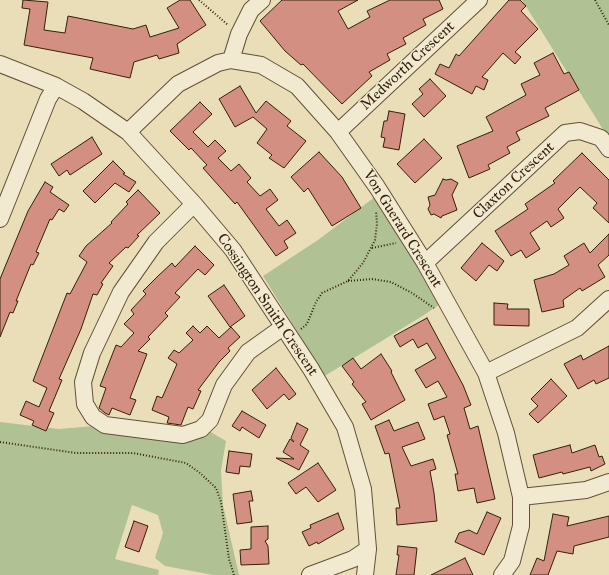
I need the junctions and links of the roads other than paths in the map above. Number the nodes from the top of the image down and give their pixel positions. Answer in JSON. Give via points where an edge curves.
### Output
{"nodes":[{"id":1,"x":262,"y":0,"type":"edge"},
{"id":2,"x":479,"y":0,"type":"edge"},
{"id":3,"x":231,"y":60,"type":"junction"},
{"id":4,"x":0,"y":64,"type":"edge"},
{"id":5,"x":56,"y":86,"type":"junction"},
{"id":6,"x":128,"y":132,"type":"junction"},
{"id":7,"x":338,"y":132,"type":"junction"},
{"id":8,"x":609,"y":149,"type":"edge"},
{"id":9,"x":194,"y":204,"type":"junction"},
{"id":10,"x":0,"y":219,"type":"edge"},
{"id":11,"x":425,"y":263,"type":"junction"},
{"id":12,"x":609,"y":299,"type":"edge"},
{"id":13,"x":283,"y":327,"type":"junction"},
{"id":14,"x":486,"y":373,"type":"junction"},
{"id":15,"x":609,"y":482,"type":"edge"},
{"id":16,"x":521,"y":497,"type":"junction"},
{"id":17,"x":368,"y":549,"type":"junction"},
{"id":18,"x":310,"y":575,"type":"edge"},
{"id":19,"x":365,"y":575,"type":"edge"},
{"id":20,"x":502,"y":575,"type":"edge"}],
"edges":[{"from":1,"to":3,"type":"street","via":[[251,10],[239,34]]},
{"from":2,"to":7,"type":"street","name":"Medworth Crescent"},
{"from":3,"to":6,"type":"street","name":"Von Guerard Crescent","via":[[218,63],[178,84]]},
{"from":3,"to":7,"type":"street","name":"Von Guerard Crescent","via":[[261,65],[297,86]]},
{"from":4,"to":5,"type":"street","name":"Cossington Smith Crescent"},
{"from":5,"to":6,"type":"street","name":"Cossington Smith Crescent"},
{"from":5,"to":10,"type":"street","via":[[48,99]]},
{"from":6,"to":9,"type":"street","name":"Cossington Smith Crescent"},
{"from":7,"to":11,"type":"street","name":"Von Guerard Crescent","via":[[377,187]]},
{"from":8,"to":11,"type":"street","name":"Claxton Crescent","via":[[601,138],[580,131],[565,133]]},
{"from":9,"to":13,"type":"street","name":"Cossington Smith Crescent","via":[[233,250]]},
{"from":9,"to":13,"type":"street","via":[[156,242],[121,292],[92,353],[83,382],[85,404],[93,417],[105,425],[184,435],[201,429],[210,420],[224,385],[248,352]]},
{"from":11,"to":14,"type":"street","name":"Von Guerard Crescent"},
{"from":12,"to":14,"type":"street","via":[[577,328]]},
{"from":13,"to":17,"type":"street","name":"Cossington Smith Crescent","via":[[345,427],[364,489]]},
{"from":14,"to":16,"type":"street","name":"Von Guerard Crescent","via":[[506,433]]},
{"from":15,"to":16,"type":"street","via":[[586,490]]},
{"from":16,"to":20,"type":"street","name":"Von Guerard Crescent","via":[[521,526],[512,561]]},
{"from":17,"to":18,"type":"street","via":[[353,560]]},
{"from":17,"to":19,"type":"street","name":"Cossington Smith Crescent"}]}
